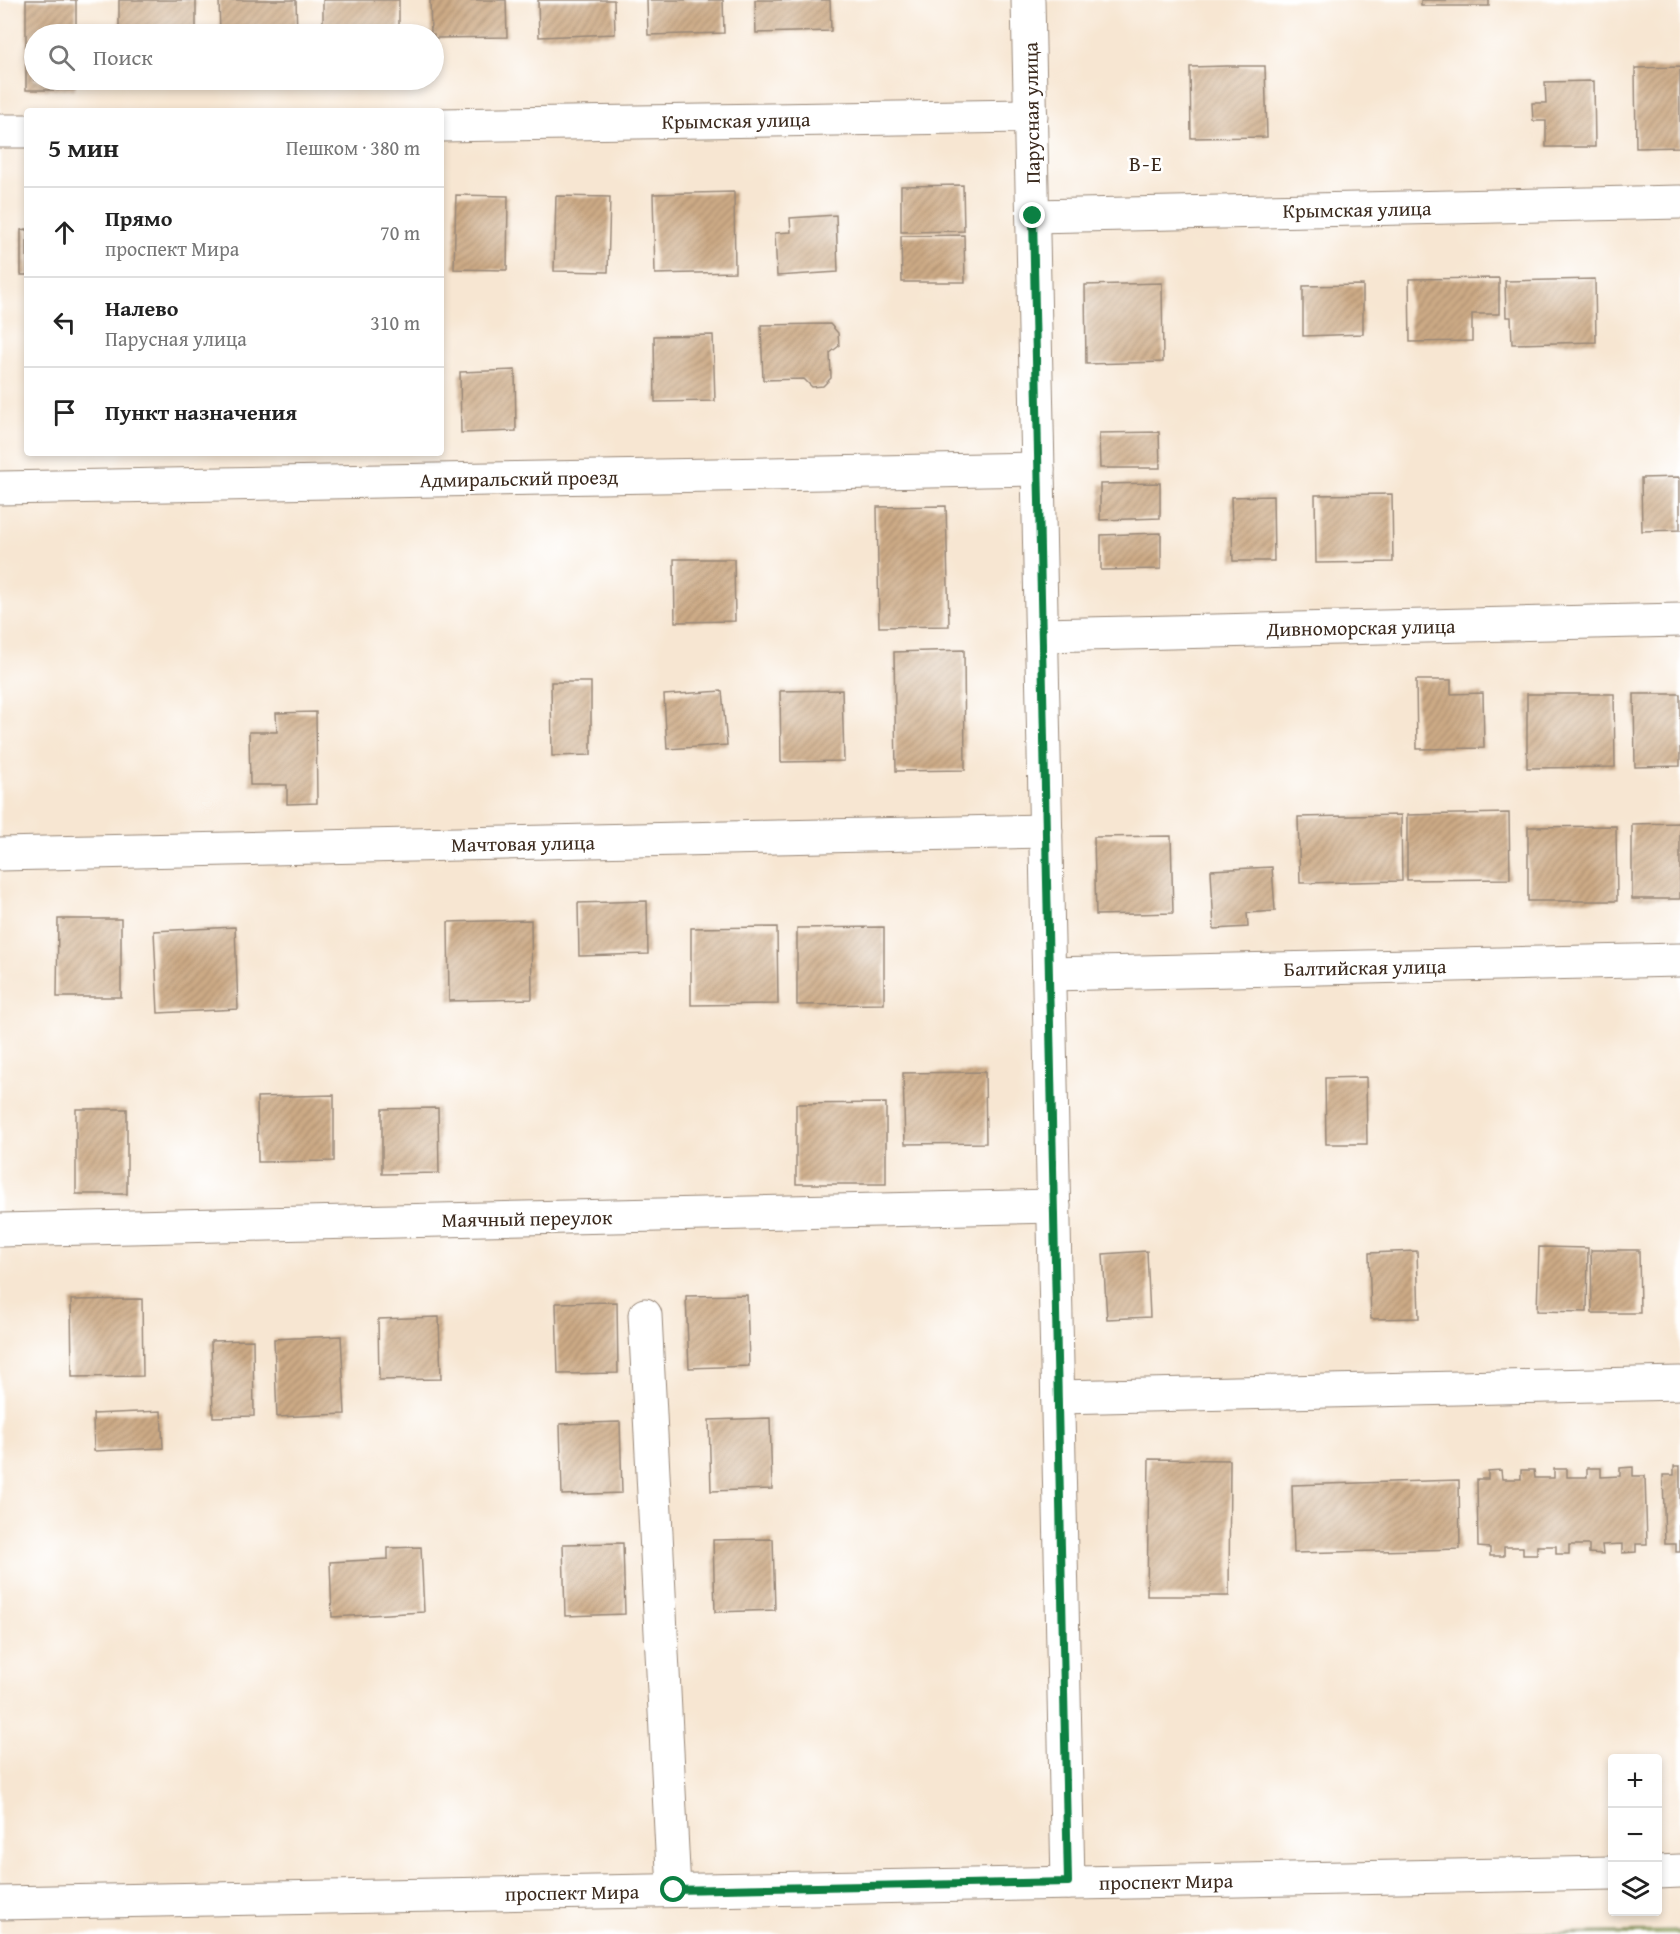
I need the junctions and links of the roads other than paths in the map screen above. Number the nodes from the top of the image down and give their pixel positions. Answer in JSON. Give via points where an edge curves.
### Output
{"nodes":[{"id":1,"x":1028,"y":0,"type":"edge"},
{"id":2,"x":1031,"y":116,"type":"junction"},
{"id":3,"x":444,"y":125,"type":"edge"},
{"id":4,"x":0,"y":131,"type":"edge"},
{"id":5,"x":24,"y":131,"type":"edge"},
{"id":6,"x":1680,"y":202,"type":"edge"},
{"id":7,"x":1033,"y":216,"type":"junction"},
{"id":8,"x":1038,"y":469,"type":"junction"},
{"id":9,"x":0,"y":488,"type":"edge"},
{"id":10,"x":1680,"y":620,"type":"edge"},
{"id":11,"x":1042,"y":634,"type":"junction"},
{"id":12,"x":1046,"y":831,"type":"junction"},
{"id":13,"x":0,"y":854,"type":"edge"},
{"id":14,"x":1680,"y":960,"type":"edge"},
{"id":15,"x":1049,"y":974,"type":"junction"},
{"id":16,"x":1054,"y":1206,"type":"junction"},
{"id":17,"x":0,"y":1230,"type":"edge"},
{"id":18,"x":645,"y":1315,"type":"dead end"},
{"id":19,"x":1680,"y":1383,"type":"edge"},
{"id":20,"x":1058,"y":1397,"type":"junction"},
{"id":21,"x":1680,"y":1871,"type":"edge"},
{"id":22,"x":1662,"y":1872,"type":"edge"},
{"id":23,"x":1608,"y":1873,"type":"edge"},
{"id":24,"x":1068,"y":1882,"type":"junction"},
{"id":25,"x":674,"y":1890,"type":"junction"},
{"id":26,"x":0,"y":1903,"type":"edge"}],
"edges":[{"from":1,"to":2,"type":"street","name":"Парусная улица"},
{"from":2,"to":3,"type":"street","name":"Крымская улица"},
{"from":2,"to":7,"type":"street","name":"Парусная улица"},
{"from":4,"to":5,"type":"street"},
{"from":6,"to":7,"type":"street","name":"Крымская улица"},
{"from":7,"to":8,"type":"street","name":"Парусная улица"},
{"from":8,"to":9,"type":"street","name":"Адмиральский проезд"},
{"from":8,"to":11,"type":"street","name":"Парусная улица"},
{"from":10,"to":11,"type":"street","name":"Дивноморская улица"},
{"from":11,"to":12,"type":"street","name":"Парусная улица"},
{"from":12,"to":13,"type":"street","name":"Мачтовая улица"},
{"from":12,"to":15,"type":"street","name":"Парусная улица"},
{"from":14,"to":15,"type":"street","name":"Балтийская улица"},
{"from":15,"to":16,"type":"street","name":"Парусная улица"},
{"from":16,"to":17,"type":"street","name":"Маячный переулок"},
{"from":16,"to":20,"type":"street","name":"Парусная улица"},
{"from":18,"to":25,"type":"street"},
{"from":19,"to":20,"type":"street"},
{"from":20,"to":24,"type":"street","name":"Парусная улица"},
{"from":21,"to":22,"type":"street"},
{"from":23,"to":24,"type":"street","name":"проспект Мира"},
{"from":24,"to":25,"type":"street","name":"проспект Мира"},
{"from":25,"to":26,"type":"street","name":"проспект Мира"}]}
